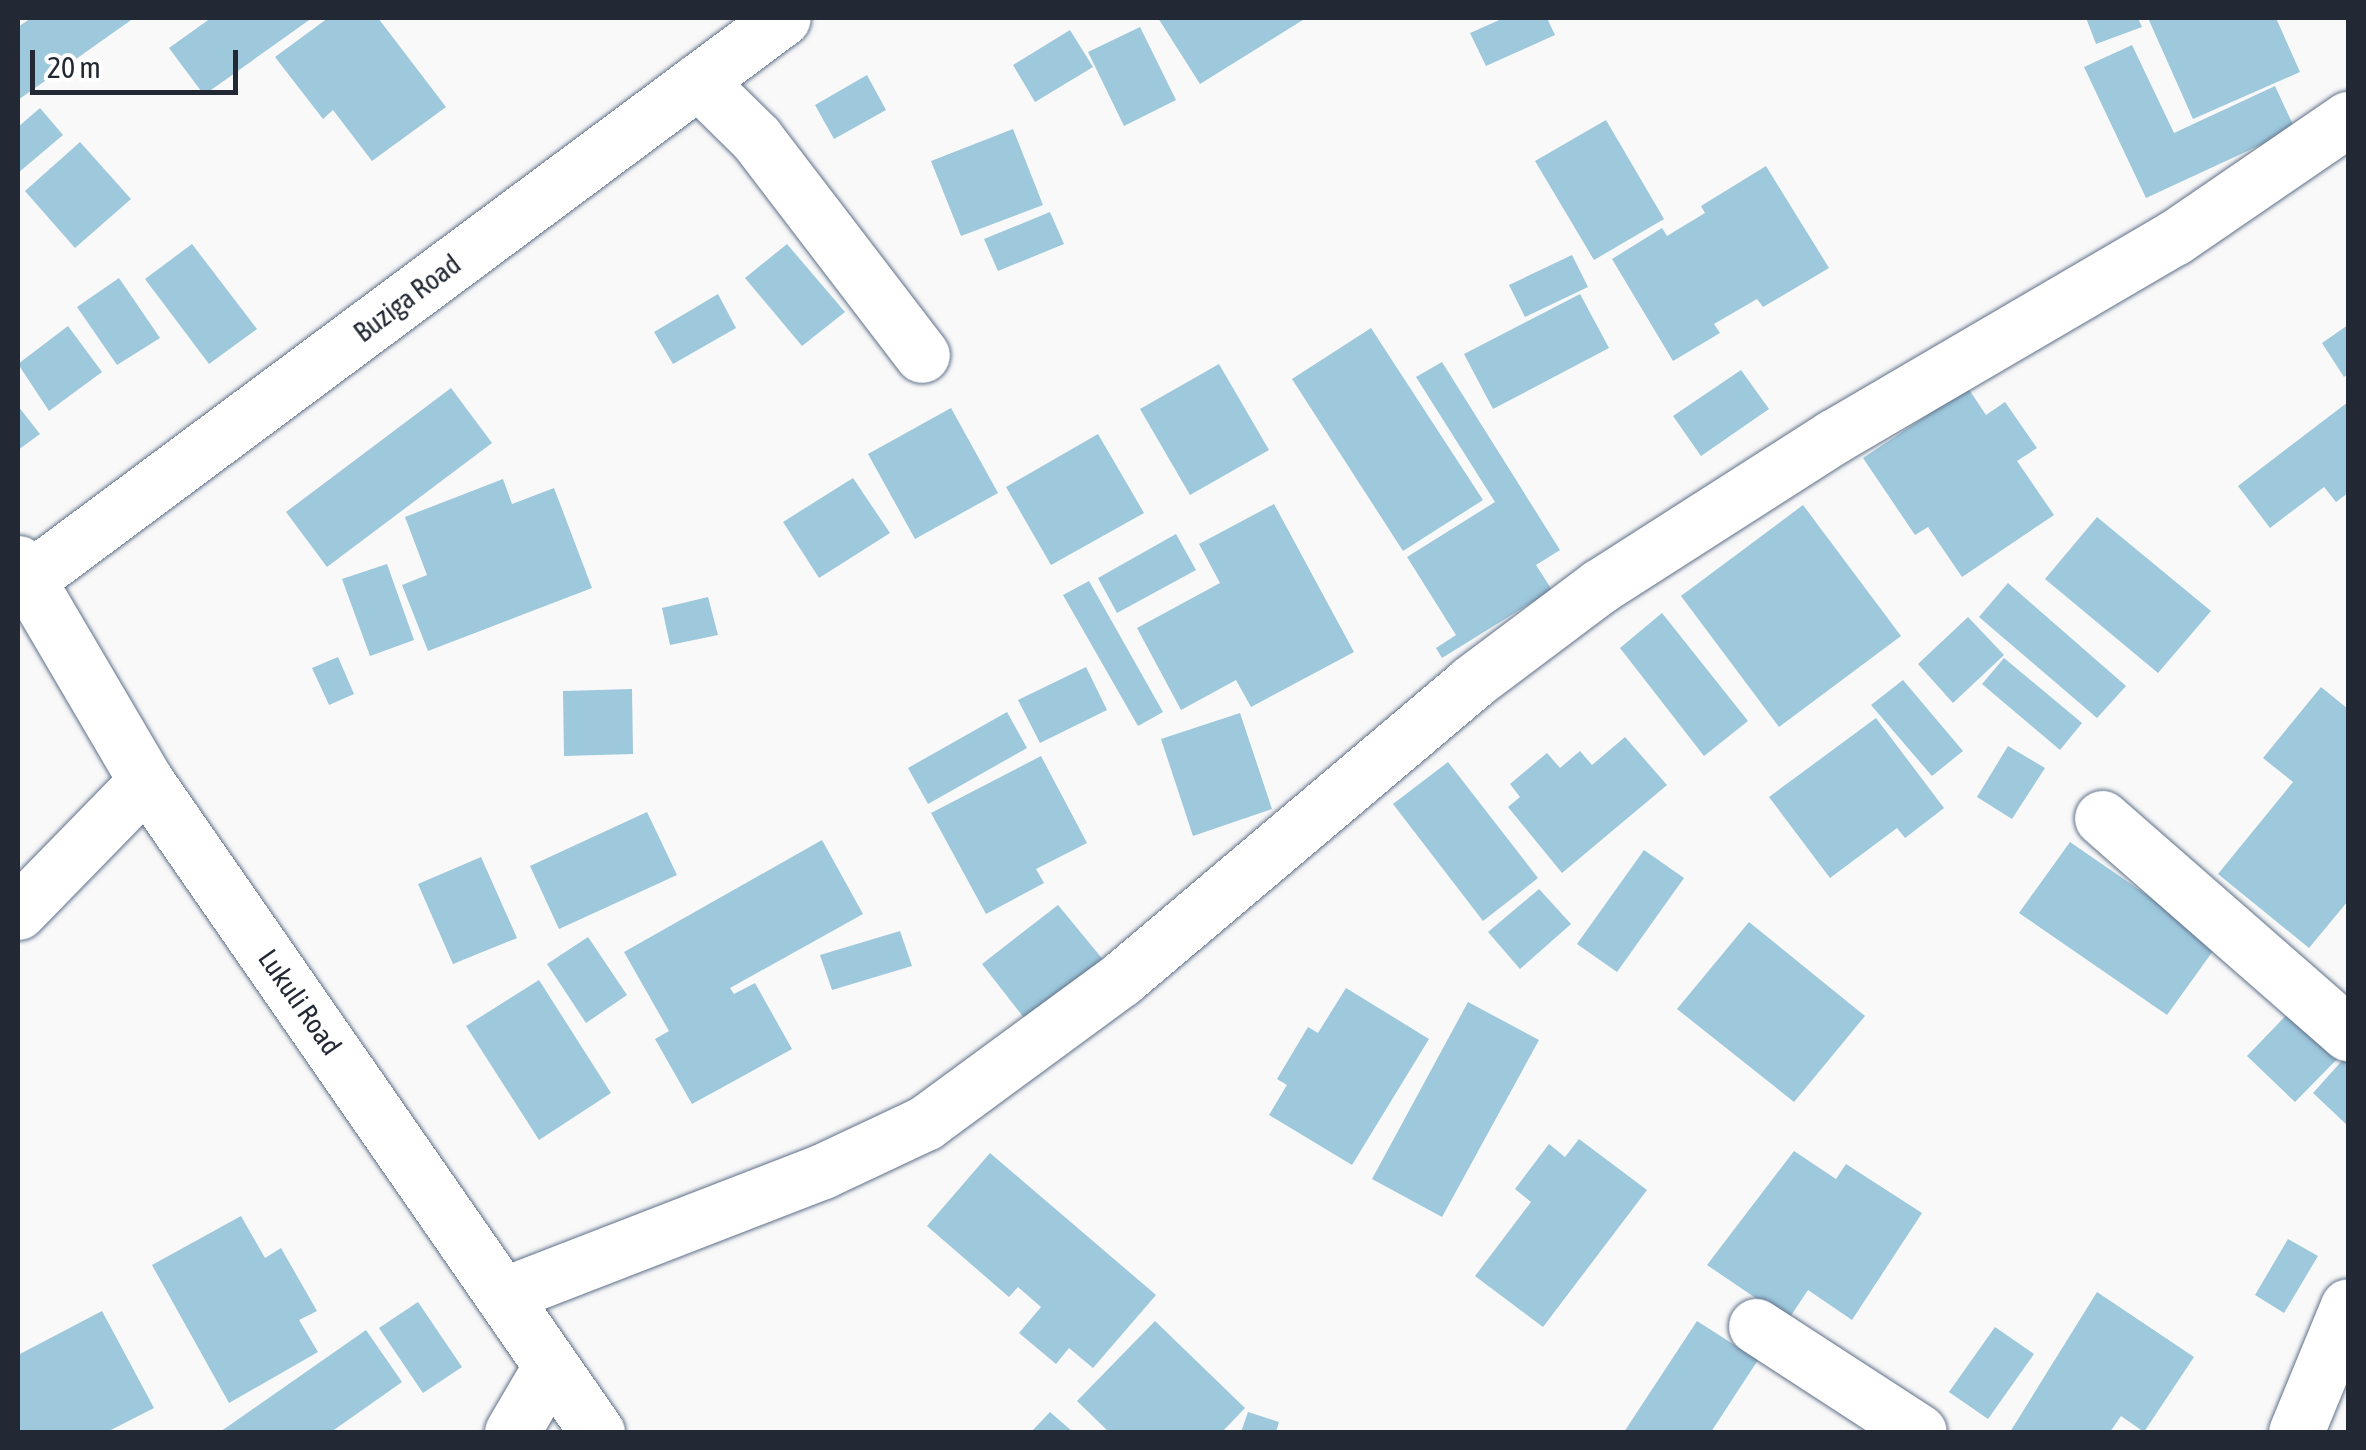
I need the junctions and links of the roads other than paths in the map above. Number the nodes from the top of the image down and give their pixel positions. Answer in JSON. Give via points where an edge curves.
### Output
{"nodes":[{"id":1,"x":783,"y":18,"type":"edge"},
{"id":2,"x":698,"y":81,"type":"junction"},
{"id":3,"x":2348,"y":120,"type":"edge"},
{"id":4,"x":922,"y":355,"type":"dead end"},
{"id":5,"x":24,"y":570,"type":"edge"},
{"id":6,"x":146,"y":781,"type":"junction"},
{"id":7,"x":2102,"y":818,"type":"dead end"},
{"id":8,"x":18,"y":912,"type":"edge"},
{"id":9,"x":2348,"y":1033,"type":"edge"},
{"id":10,"x":503,"y":1295,"type":"junction"},
{"id":11,"x":2348,"y":1306,"type":"edge"},
{"id":12,"x":1756,"y":1326,"type":"dead end"},
{"id":13,"x":550,"y":1367,"type":"junction"},
{"id":14,"x":512,"y":1432,"type":"edge"},
{"id":15,"x":596,"y":1432,"type":"edge"},
{"id":16,"x":1918,"y":1432,"type":"edge"},
{"id":17,"x":2296,"y":1432,"type":"edge"}],
"edges":[{"from":1,"to":2,"type":"street","name":"Buziga Road"},
{"from":2,"to":4,"type":"street","via":[[756,138]]},
{"from":2,"to":5,"type":"street","name":"Buziga Road"},
{"from":3,"to":10,"type":"street","via":[[2174,238],[1833,436],[1600,586],[1472,682],[1121,979],[926,1123],[823,1171]]},
{"from":5,"to":6,"type":"street","name":"Lukuli Road"},
{"from":6,"to":8,"type":"street"},
{"from":6,"to":10,"type":"street","name":"Lukuli Road"},
{"from":7,"to":9,"type":"street"},
{"from":10,"to":13,"type":"street","name":"Lukuli Road"},
{"from":11,"to":17,"type":"street"},
{"from":12,"to":16,"type":"street"},
{"from":13,"to":14,"type":"street"},
{"from":13,"to":15,"type":"street","name":"Lukuli Road"}]}
